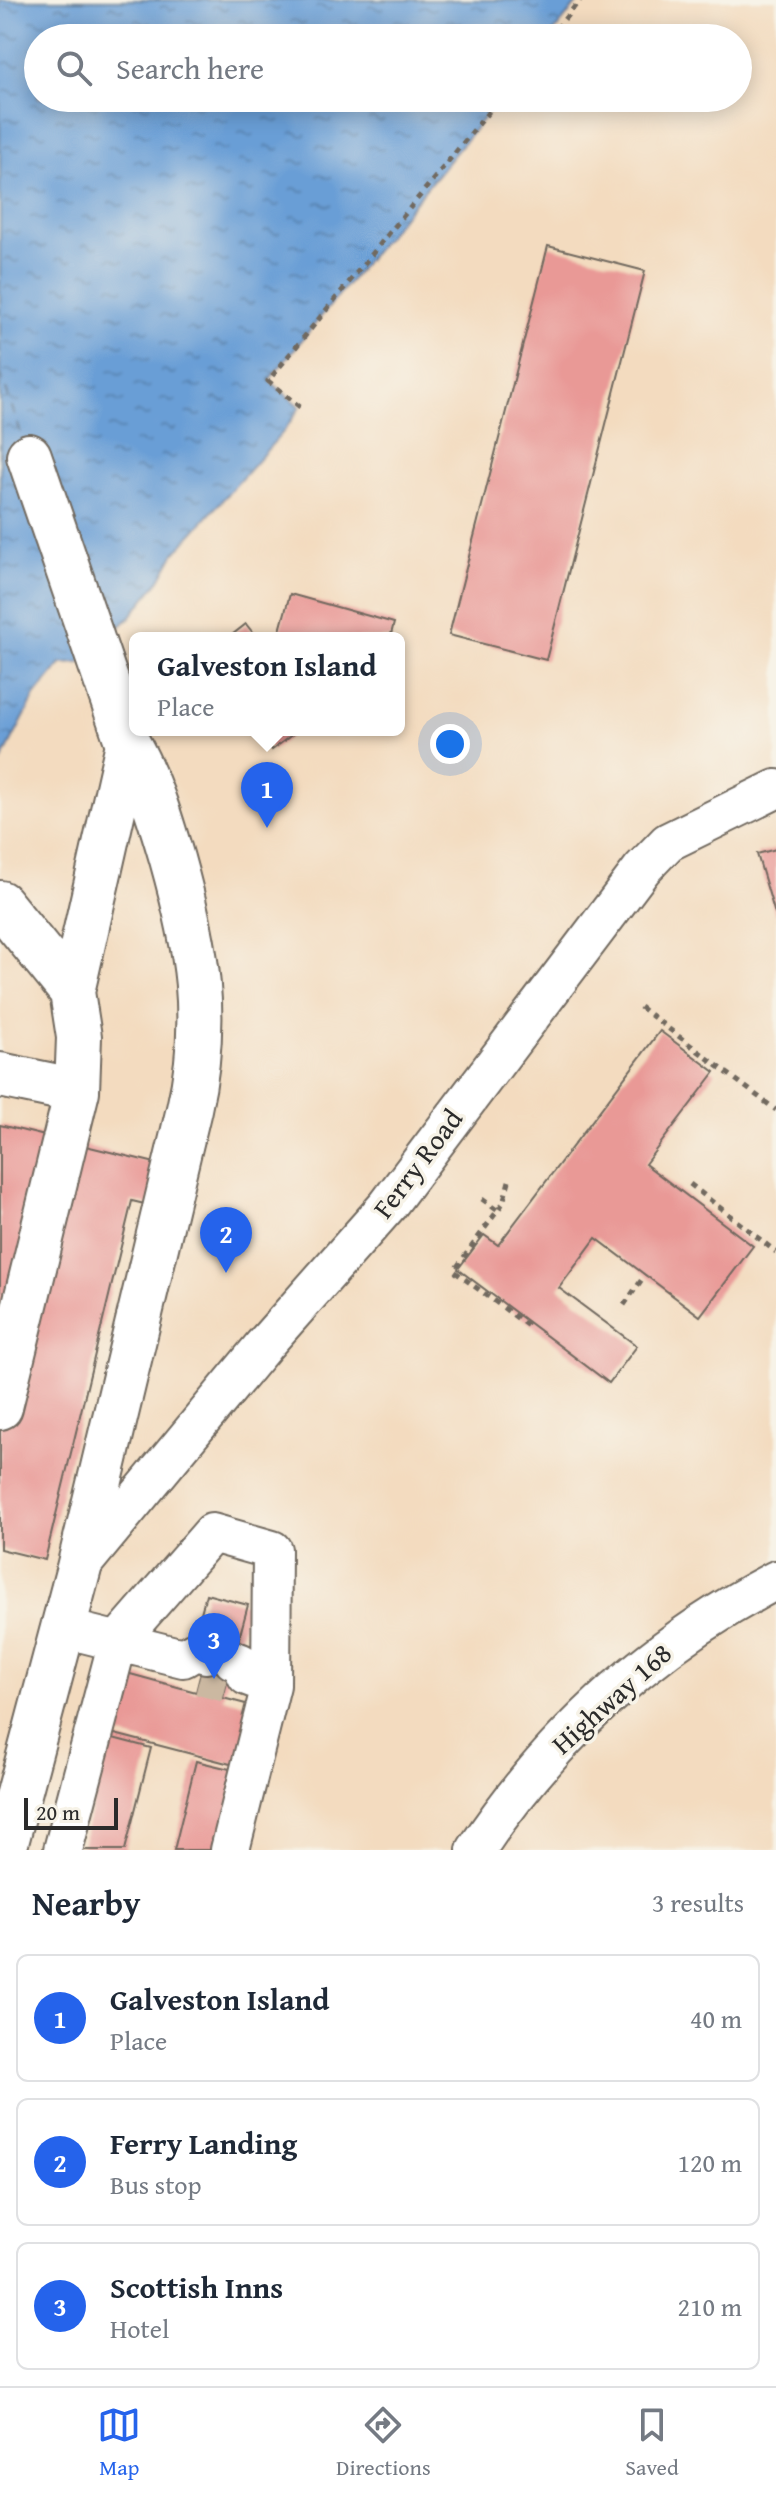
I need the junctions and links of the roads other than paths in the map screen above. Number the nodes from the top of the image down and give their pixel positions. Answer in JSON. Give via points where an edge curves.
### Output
{"nodes":[{"id":1,"x":29,"y":456,"type":"dead end"},
{"id":2,"x":128,"y":744,"type":"junction"},
{"id":3,"x":776,"y":789,"type":"edge"},
{"id":4,"x":0,"y":903,"type":"edge"},
{"id":5,"x":72,"y":992,"type":"junction"},
{"id":6,"x":0,"y":1075,"type":"edge"},
{"id":7,"x":77,"y":1091,"type":"junction"},
{"id":8,"x":0,"y":1407,"type":"edge"},
{"id":9,"x":79,"y":1568,"type":"junction"},
{"id":10,"x":776,"y":1580,"type":"edge"},
{"id":11,"x":63,"y":1628,"type":"junction"},
{"id":12,"x":118,"y":1641,"type":"junction"},
{"id":13,"x":224,"y":1670,"type":"junction"},
{"id":14,"x":4,"y":1850,"type":"edge"},
{"id":15,"x":63,"y":1850,"type":"edge"},
{"id":16,"x":230,"y":1850,"type":"edge"},
{"id":17,"x":476,"y":1850,"type":"edge"}],
"edges":[{"from":1,"to":2,"type":"main road"},
{"from":2,"to":5,"type":"main road"},
{"from":2,"to":9,"type":"main road","via":[[150,783],[187,914],[201,1001],[195,1085]]},
{"from":3,"to":9,"type":"street","name":"Ferry Road","via":[[668,842],[642,869],[388,1205]]},
{"from":4,"to":5,"type":"main road"},
{"from":5,"to":7,"type":"main road","via":[[79,1037]]},
{"from":6,"to":7,"type":"main road"},
{"from":7,"to":8,"type":"main road"},
{"from":9,"to":11,"type":"main road"},
{"from":10,"to":17,"type":"street","name":"Highway 168","via":[[724,1607],[656,1654],[566,1734]]},
{"from":11,"to":12,"type":"street"},
{"from":11,"to":14,"type":"main road"},
{"from":12,"to":13,"type":"street"},
{"from":12,"to":13,"type":"street","via":[[212,1533],[272,1550]]},
{"from":12,"to":15,"type":"street"},
{"from":13,"to":16,"type":"street"}]}
